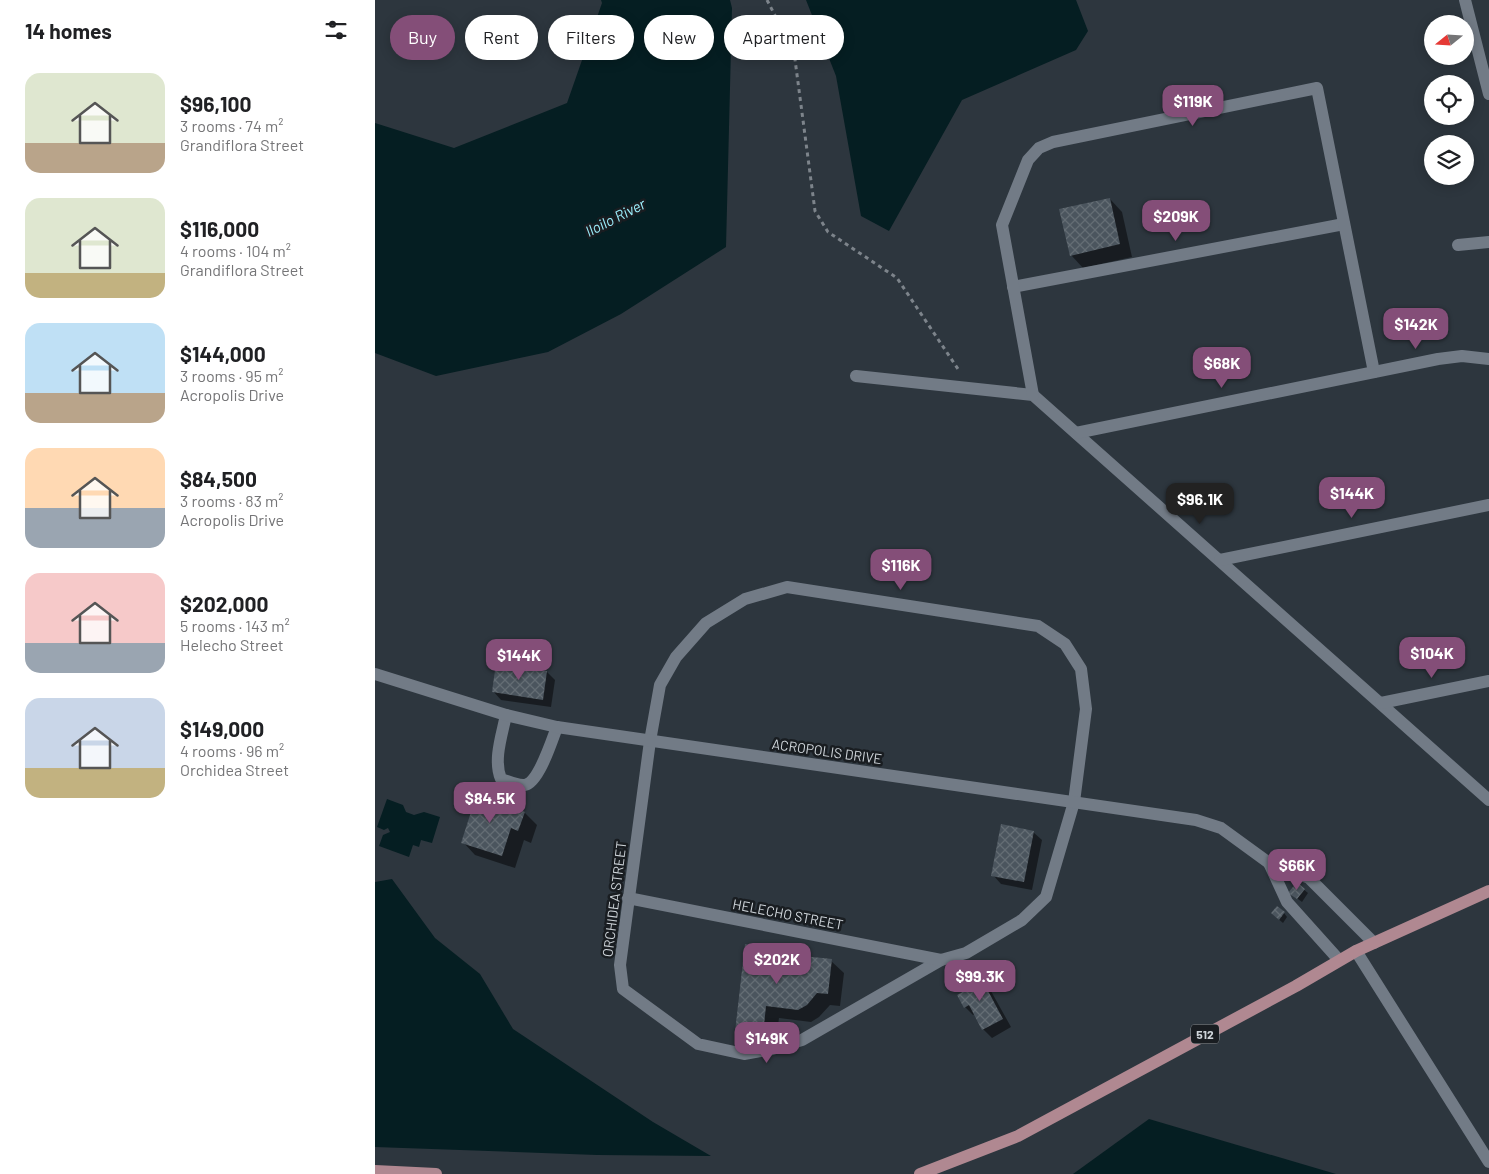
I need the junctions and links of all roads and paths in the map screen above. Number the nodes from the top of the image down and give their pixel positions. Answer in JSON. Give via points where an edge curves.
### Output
{"nodes":[{"id":1,"x":767,"y":0,"type":"edge"},
{"id":2,"x":1465,"y":0,"type":"edge"},
{"id":3,"x":1489,"y":94,"type":"edge"},
{"id":4,"x":1344,"y":224,"type":"junction"},
{"id":5,"x":1489,"y":242,"type":"edge"},
{"id":6,"x":1457,"y":245,"type":"dead end"},
{"id":7,"x":1013,"y":287,"type":"junction"},
{"id":8,"x":1489,"y":359,"type":"edge"},
{"id":9,"x":1374,"y":372,"type":"junction"},
{"id":10,"x":856,"y":376,"type":"dead end"},
{"id":11,"x":971,"y":388,"type":"junction"},
{"id":12,"x":1033,"y":395,"type":"junction"},
{"id":13,"x":1076,"y":433,"type":"junction"},
{"id":14,"x":1489,"y":505,"type":"edge"},
{"id":15,"x":1220,"y":560,"type":"junction"},
{"id":16,"x":375,"y":674,"type":"edge"},
{"id":17,"x":1489,"y":681,"type":"edge"},
{"id":18,"x":1381,"y":703,"type":"junction"},
{"id":19,"x":506,"y":716,"type":"junction"},
{"id":20,"x":557,"y":727,"type":"junction"},
{"id":21,"x":650,"y":741,"type":"junction"},
{"id":22,"x":1489,"y":800,"type":"edge"},
{"id":23,"x":1074,"y":802,"type":"junction"},
{"id":24,"x":1269,"y":863,"type":"junction"},
{"id":25,"x":1489,"y":891,"type":"edge"},
{"id":26,"x":628,"y":898,"type":"junction"},
{"id":27,"x":1374,"y":943,"type":"junction"},
{"id":28,"x":1356,"y":951,"type":"junction"},
{"id":29,"x":941,"y":960,"type":"junction"},
{"id":30,"x":1339,"y":960,"type":"junction"},
{"id":31,"x":1489,"y":1162,"type":"edge"},
{"id":32,"x":375,"y":1171,"type":"edge"},
{"id":33,"x":436,"y":1174,"type":"edge"},
{"id":34,"x":920,"y":1174,"type":"edge"}],
"edges":[{"from":1,"to":11,"type":"path","via":[[794,52],[815,211],[828,232],[897,278]]},
{"from":2,"to":3,"type":"street"},
{"from":4,"to":7,"type":"street"},
{"from":4,"to":7,"type":"street","via":[[1317,88],[1053,142],[1039,148],[1028,160],[1002,224]]},
{"from":4,"to":9,"type":"street"},
{"from":5,"to":6,"type":"street"},
{"from":7,"to":12,"type":"street"},
{"from":8,"to":9,"type":"street","via":[[1462,356]]},
{"from":9,"to":13,"type":"street"},
{"from":10,"to":11,"type":"street"},
{"from":11,"to":12,"type":"street"},
{"from":12,"to":13,"type":"street"},
{"from":13,"to":15,"type":"street"},
{"from":14,"to":15,"type":"street"},
{"from":15,"to":18,"type":"street"},
{"from":16,"to":19,"type":"street","name":"ACROPOLIS DRIVE"},
{"from":17,"to":18,"type":"street"},
{"from":18,"to":22,"type":"street"},
{"from":19,"to":20,"type":"street","name":"ACROPOLIS DRIVE"},
{"from":19,"to":20,"type":"street","via":[[498,773],[501,780],[521,785],[535,778]]},
{"from":20,"to":21,"type":"street","name":"ACROPOLIS DRIVE"},
{"from":21,"to":23,"type":"street","name":"ACROPOLIS DRIVE"},
{"from":21,"to":23,"type":"street","name":"ORCHIDEA STREET","via":[[660,685],[676,658],[707,623],[745,599],[787,587],[1038,626],[1065,644],[1081,669],[1086,709]]},
{"from":21,"to":26,"type":"street","name":"ORCHIDEA STREET"},
{"from":23,"to":24,"type":"street","name":"ACROPOLIS DRIVE","via":[[1196,820],[1221,828]]},
{"from":23,"to":29,"type":"street","name":"ORCHIDEA STREET","via":[[1046,896],[1022,920],[966,953]]},
{"from":24,"to":27,"type":"street","name":"ACROPOLIS DRIVE","via":[[1309,878]]},
{"from":24,"to":30,"type":"street","name":"ACROPOLIS DRIVE","via":[[1287,902]]},
{"from":25,"to":27,"type":"main road","number":"512"},
{"from":26,"to":29,"type":"street","name":"HELECHO STREET"},
{"from":26,"to":29,"type":"street","name":"ORCHIDEA STREET","via":[[620,966],[623,989],[698,1044],[744,1054],[802,1040]]},
{"from":27,"to":28,"type":"main road","number":"512"},
{"from":28,"to":30,"type":"main road","number":"512"},
{"from":28,"to":31,"type":"street"},
{"from":30,"to":34,"type":"main road","number":"512","via":[[1018,1136]]},
{"from":32,"to":33,"type":"main road"}]}
